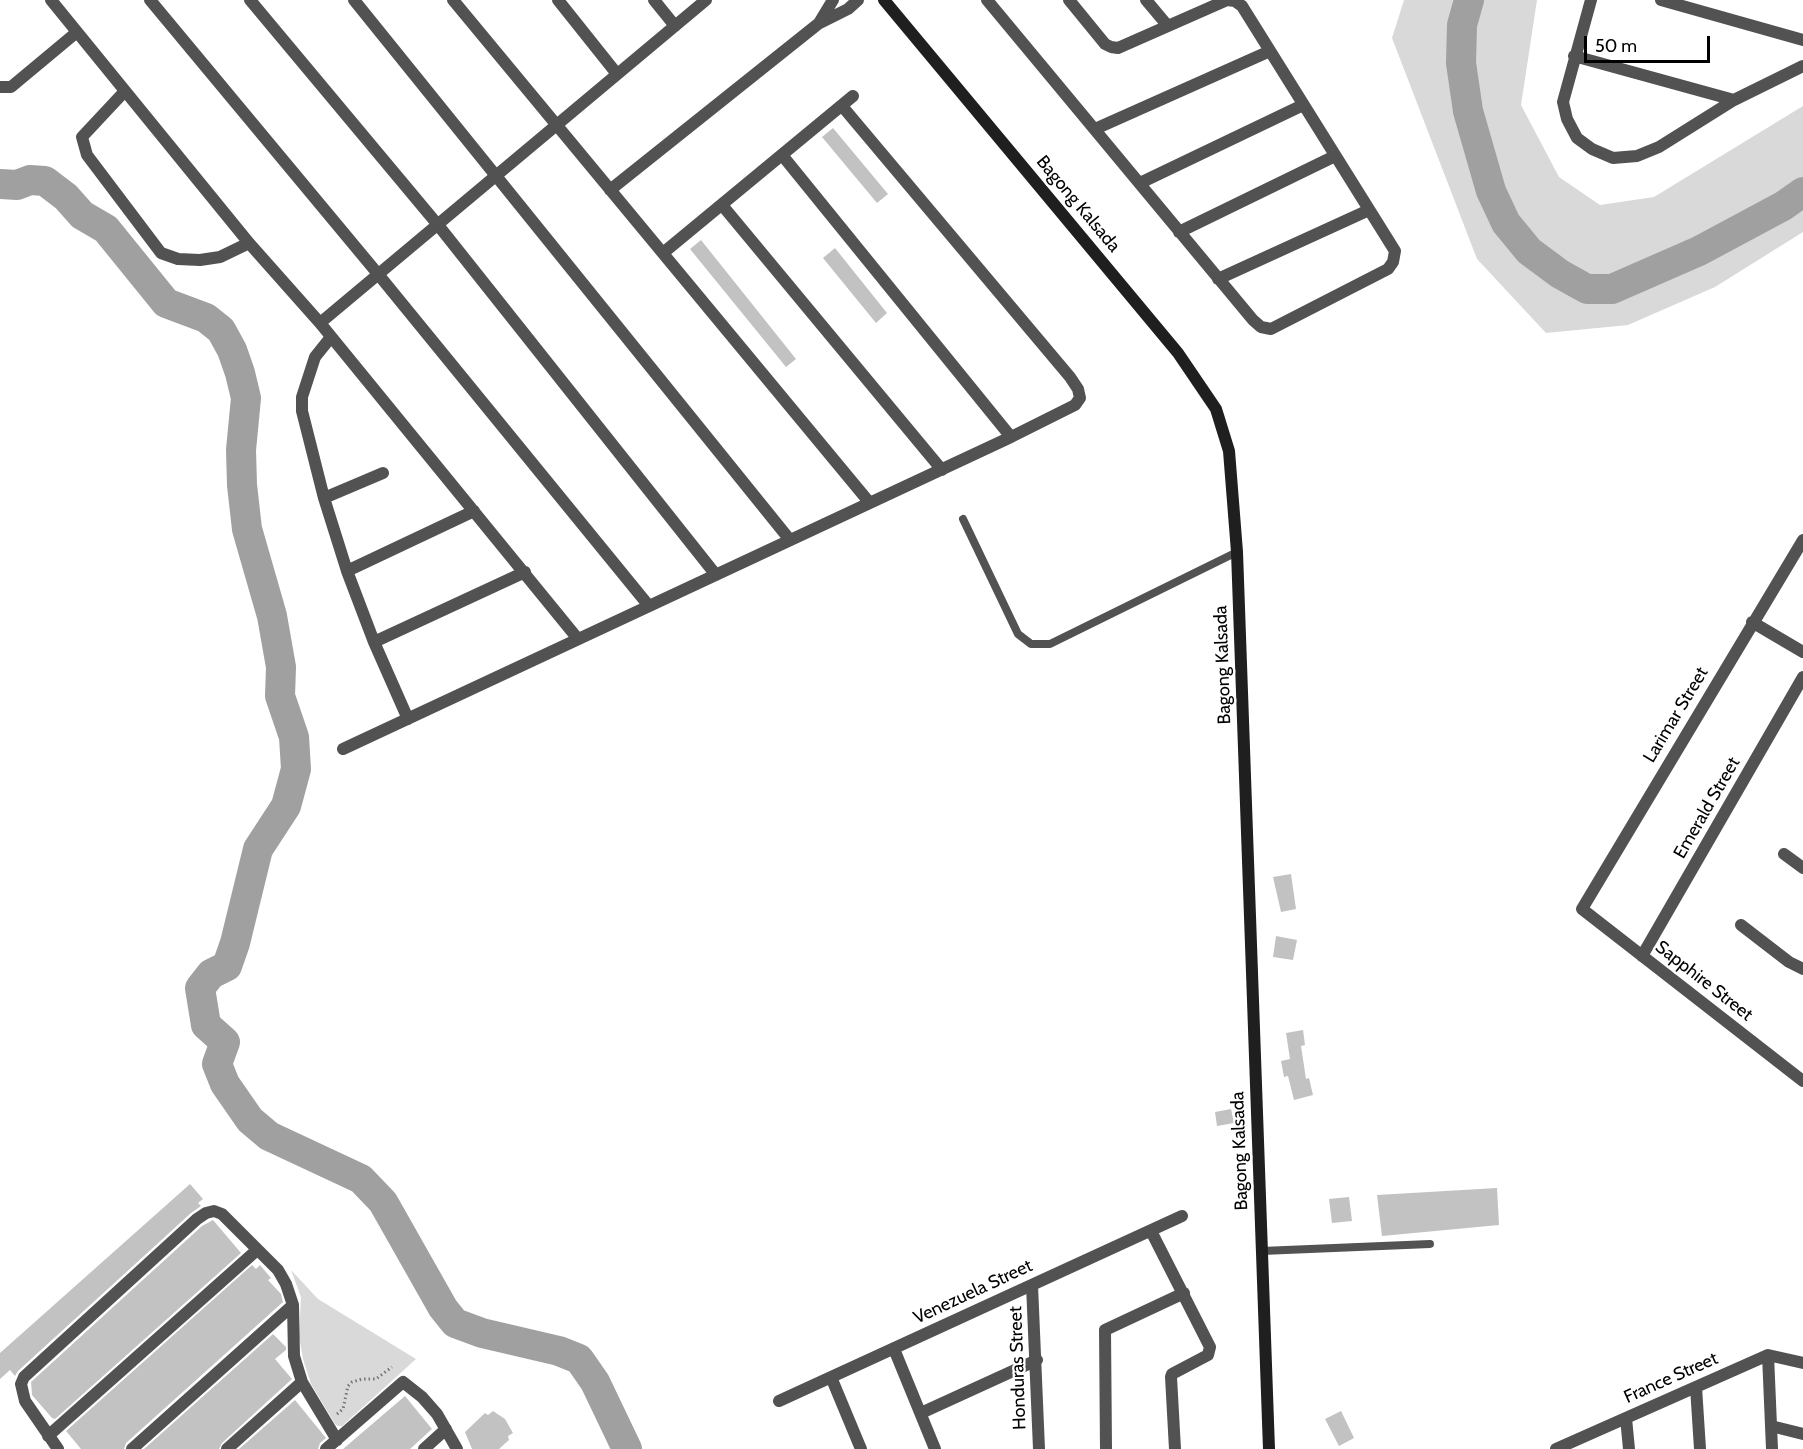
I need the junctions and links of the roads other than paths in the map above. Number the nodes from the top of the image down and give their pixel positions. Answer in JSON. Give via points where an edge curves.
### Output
{"nodes":[{"id":1,"x":51,"y":0,"type":"edge"},
{"id":2,"x":150,"y":0,"type":"edge"},
{"id":3,"x":250,"y":0,"type":"edge"},
{"id":4,"x":354,"y":0,"type":"edge"},
{"id":5,"x":453,"y":0,"type":"edge"},
{"id":6,"x":558,"y":0,"type":"edge"},
{"id":7,"x":654,"y":0,"type":"edge"},
{"id":8,"x":706,"y":0,"type":"edge"},
{"id":9,"x":833,"y":0,"type":"edge"},
{"id":10,"x":858,"y":0,"type":"edge"},
{"id":11,"x":884,"y":0,"type":"edge"},
{"id":12,"x":987,"y":0,"type":"edge"},
{"id":13,"x":1069,"y":0,"type":"edge"},
{"id":14,"x":1146,"y":0,"type":"edge"},
{"id":15,"x":1591,"y":0,"type":"edge"},
{"id":16,"x":1661,"y":0,"type":"edge"},
{"id":17,"x":819,"y":24,"type":"junction"},
{"id":18,"x":1167,"y":25,"type":"junction"},
{"id":19,"x":675,"y":26,"type":"junction"},
{"id":20,"x":77,"y":32,"type":"junction"},
{"id":21,"x":1803,"y":40,"type":"edge"},
{"id":22,"x":1270,"y":51,"type":"junction"},
{"id":23,"x":1574,"y":56,"type":"junction"},
{"id":24,"x":1803,"y":66,"type":"edge"},
{"id":25,"x":617,"y":74,"type":"junction"},
{"id":26,"x":0,"y":87,"type":"edge"},
{"id":27,"x":124,"y":91,"type":"junction"},
{"id":28,"x":853,"y":96,"type":"dead end"},
{"id":29,"x":1734,"y":100,"type":"junction"},
{"id":30,"x":1303,"y":105,"type":"junction"},
{"id":31,"x":842,"y":106,"type":"junction"},
{"id":32,"x":557,"y":125,"type":"junction"},
{"id":33,"x":1095,"y":129,"type":"junction"},
{"id":34,"x":782,"y":155,"type":"junction"},
{"id":35,"x":1335,"y":156,"type":"junction"},
{"id":36,"x":496,"y":176,"type":"junction"},
{"id":37,"x":1140,"y":183,"type":"junction"},
{"id":38,"x":610,"y":190,"type":"junction"},
{"id":39,"x":722,"y":205,"type":"junction"},
{"id":40,"x":1369,"y":210,"type":"junction"},
{"id":41,"x":438,"y":225,"type":"junction"},
{"id":42,"x":1179,"y":232,"type":"junction"},
{"id":43,"x":249,"y":243,"type":"junction"},
{"id":44,"x":663,"y":253,"type":"junction"},
{"id":45,"x":378,"y":274,"type":"junction"},
{"id":46,"x":1218,"y":279,"type":"junction"},
{"id":47,"x":320,"y":323,"type":"junction"},
{"id":48,"x":331,"y":337,"type":"junction"},
{"id":49,"x":1011,"y":437,"type":"junction"},
{"id":50,"x":942,"y":470,"type":"junction"},
{"id":51,"x":383,"y":473,"type":"dead end"},
{"id":52,"x":324,"y":498,"type":"junction"},
{"id":53,"x":869,"y":502,"type":"junction"},
{"id":54,"x":474,"y":511,"type":"junction"},
{"id":55,"x":963,"y":519,"type":"dead end"},
{"id":56,"x":790,"y":540,"type":"junction"},
{"id":57,"x":1803,"y":540,"type":"edge"},
{"id":58,"x":1237,"y":552,"type":"junction"},
{"id":59,"x":347,"y":571,"type":"junction"},
{"id":60,"x":525,"y":572,"type":"junction"},
{"id":61,"x":716,"y":575,"type":"junction"},
{"id":62,"x":649,"y":606,"type":"junction"},
{"id":63,"x":1752,"y":622,"type":"junction"},
{"id":64,"x":578,"y":639,"type":"junction"},
{"id":65,"x":374,"y":642,"type":"junction"},
{"id":66,"x":1803,"y":652,"type":"edge"},
{"id":67,"x":1803,"y":677,"type":"edge"},
{"id":68,"x":408,"y":719,"type":"junction"},
{"id":69,"x":343,"y":749,"type":"dead end"},
{"id":70,"x":1784,"y":854,"type":"dead end"},
{"id":71,"x":1803,"y":868,"type":"edge"},
{"id":72,"x":1582,"y":909,"type":"joint"},
{"id":73,"x":1741,"y":925,"type":"dead end"},
{"id":74,"x":1642,"y":956,"type":"junction"},
{"id":75,"x":1803,"y":969,"type":"edge"},
{"id":76,"x":1803,"y":1081,"type":"edge"},
{"id":77,"x":1182,"y":1216,"type":"dead end"},
{"id":78,"x":1151,"y":1231,"type":"junction"},
{"id":79,"x":1430,"y":1244,"type":"dead end"},
{"id":80,"x":257,"y":1250,"type":"junction"},
{"id":81,"x":1262,"y":1251,"type":"junction"},
{"id":82,"x":1032,"y":1285,"type":"junction"},
{"id":83,"x":1184,"y":1293,"type":"junction"},
{"id":84,"x":292,"y":1305,"type":"junction"},
{"id":85,"x":894,"y":1349,"type":"junction"},
{"id":86,"x":1768,"y":1354,"type":"junction"},
{"id":87,"x":1037,"y":1360,"type":"junction"},
{"id":88,"x":1803,"y":1362,"type":"edge"},
{"id":89,"x":831,"y":1377,"type":"junction"},
{"id":90,"x":302,"y":1382,"type":"junction"},
{"id":91,"x":1696,"y":1387,"type":"junction"},
{"id":92,"x":779,"y":1401,"type":"dead end"},
{"id":93,"x":921,"y":1413,"type":"junction"},
{"id":94,"x":1626,"y":1418,"type":"junction"},
{"id":95,"x":1771,"y":1426,"type":"junction"},
{"id":96,"x":446,"y":1430,"type":"junction"},
{"id":97,"x":1803,"y":1434,"type":"edge"},
{"id":98,"x":48,"y":1436,"type":"junction"},
{"id":99,"x":337,"y":1440,"type":"junction"},
{"id":100,"x":1560,"y":1448,"type":"edge"},
{"id":101,"x":58,"y":1449,"type":"edge"},
{"id":102,"x":132,"y":1449,"type":"edge"},
{"id":103,"x":227,"y":1449,"type":"edge"},
{"id":104,"x":327,"y":1449,"type":"edge"},
{"id":105,"x":424,"y":1449,"type":"edge"},
{"id":106,"x":457,"y":1449,"type":"edge"},
{"id":107,"x":861,"y":1449,"type":"edge"},
{"id":108,"x":935,"y":1449,"type":"edge"},
{"id":109,"x":1039,"y":1449,"type":"edge"},
{"id":110,"x":1106,"y":1449,"type":"edge"},
{"id":111,"x":1174,"y":1449,"type":"edge"},
{"id":112,"x":1269,"y":1449,"type":"edge"},
{"id":113,"x":1629,"y":1449,"type":"edge"},
{"id":114,"x":1700,"y":1449,"type":"edge"},
{"id":115,"x":1772,"y":1449,"type":"edge"}],
"edges":[{"from":1,"to":20,"type":"street"},
{"from":2,"to":45,"type":"street"},
{"from":3,"to":41,"type":"street"},
{"from":4,"to":36,"type":"street"},
{"from":5,"to":32,"type":"street"},
{"from":6,"to":25,"type":"street"},
{"from":7,"to":19,"type":"street"},
{"from":8,"to":19,"type":"street"},
{"from":9,"to":17,"type":"street"},
{"from":10,"to":17,"type":"street"},
{"from":11,"to":58,"type":"street","name":"Bagong Kalsada","via":[[1178,353],[1202,388],[1216,410],[1229,451]]},
{"from":12,"to":33,"type":"street"},
{"from":13,"to":18,"type":"street","via":[[1111,47],[1118,48]]},
{"from":14,"to":18,"type":"street"},
{"from":15,"to":23,"type":"street"},
{"from":16,"to":21,"type":"street"},
{"from":17,"to":38,"type":"street"},
{"from":18,"to":22,"type":"street","via":[[1227,0],[1235,1]]},
{"from":19,"to":25,"type":"street"},
{"from":20,"to":26,"type":"street","via":[[10,87]]},
{"from":20,"to":27,"type":"street"},
{"from":22,"to":30,"type":"street"},
{"from":22,"to":33,"type":"street"},
{"from":23,"to":29,"type":"street"},
{"from":23,"to":29,"type":"street","via":[[1563,102],[1567,119],[1576,138],[1613,158],[1637,156],[1659,147]]},
{"from":24,"to":29,"type":"street"},
{"from":25,"to":32,"type":"street"},
{"from":27,"to":43,"type":"street"},
{"from":27,"to":43,"type":"street","via":[[82,137],[87,155],[161,253],[200,260],[220,257]]},
{"from":28,"to":31,"type":"street"},
{"from":30,"to":35,"type":"street"},
{"from":30,"to":37,"type":"street"},
{"from":31,"to":34,"type":"street"},
{"from":31,"to":49,"type":"street","via":[[1078,389],[1080,398],[1075,405]]},
{"from":32,"to":36,"type":"street"},
{"from":32,"to":38,"type":"street"},
{"from":33,"to":37,"type":"street"},
{"from":34,"to":39,"type":"street"},
{"from":34,"to":49,"type":"street"},
{"from":35,"to":40,"type":"street"},
{"from":35,"to":42,"type":"street"},
{"from":36,"to":41,"type":"street"},
{"from":36,"to":56,"type":"street"},
{"from":37,"to":42,"type":"street"},
{"from":38,"to":44,"type":"street"},
{"from":39,"to":44,"type":"street"},
{"from":39,"to":50,"type":"street"},
{"from":40,"to":46,"type":"street"},
{"from":40,"to":46,"type":"street","via":[[1395,251],[1388,269],[1271,328],[1261,327],[1253,320]]},
{"from":41,"to":45,"type":"street"},
{"from":41,"to":61,"type":"street"},
{"from":42,"to":46,"type":"street"},
{"from":43,"to":47,"type":"street"},
{"from":44,"to":53,"type":"street"},
{"from":45,"to":47,"type":"street"},
{"from":45,"to":62,"type":"street"},
{"from":47,"to":48,"type":"street"},
{"from":48,"to":52,"type":"street","via":[[315,357],[302,397]]},
{"from":48,"to":54,"type":"street"},
{"from":49,"to":50,"type":"street"},
{"from":50,"to":53,"type":"street"},
{"from":51,"to":52,"type":"street"},
{"from":52,"to":59,"type":"street"},
{"from":53,"to":56,"type":"street"},
{"from":54,"to":59,"type":"street"},
{"from":54,"to":60,"type":"street"},
{"from":55,"to":58,"type":"lane","via":[[1018,634],[1030,644],[1050,644]]},
{"from":56,"to":61,"type":"street"},
{"from":57,"to":63,"type":"street","name":"Larimar Street"},
{"from":58,"to":81,"type":"street","name":"Bagong Kalsada"},
{"from":59,"to":65,"type":"street"},
{"from":60,"to":64,"type":"street"},
{"from":60,"to":65,"type":"street"},
{"from":61,"to":62,"type":"street"},
{"from":62,"to":64,"type":"street"},
{"from":63,"to":66,"type":"street"},
{"from":63,"to":72,"type":"street","name":"Larimar Street"},
{"from":64,"to":68,"type":"street"},
{"from":65,"to":68,"type":"street"},
{"from":67,"to":74,"type":"street","name":"Emerald Street"},
{"from":68,"to":69,"type":"street"},
{"from":70,"to":71,"type":"street"},
{"from":72,"to":74,"type":"street","name":"Sapphire Street"},
{"from":73,"to":75,"type":"street"},
{"from":74,"to":76,"type":"street","name":"Sapphire Street"},
{"from":77,"to":78,"type":"street","name":"Venezuela Street"},
{"from":78,"to":82,"type":"street","name":"Venezuela Street"},
{"from":78,"to":83,"type":"street"},
{"from":79,"to":81,"type":"lane"},
{"from":80,"to":84,"type":"street","via":[[278,1270]]},
{"from":80,"to":98,"type":"street"},
{"from":80,"to":98,"type":"street","via":[[222,1214],[214,1211],[197,1219],[24,1377],[21,1384],[25,1401]]},
{"from":81,"to":112,"type":"street","name":"Bagong Kalsada"},
{"from":82,"to":85,"type":"street","name":"Venezuela Street"},
{"from":82,"to":87,"type":"street","name":"Honduras Street"},
{"from":83,"to":110,"type":"street","via":[[1105,1330]]},
{"from":83,"to":111,"type":"street","via":[[1210,1347],[1208,1355],[1171,1377]]},
{"from":84,"to":90,"type":"street","via":[[294,1356]]},
{"from":84,"to":102,"type":"street"},
{"from":85,"to":89,"type":"street","name":"Venezuela Street"},
{"from":85,"to":93,"type":"street"},
{"from":86,"to":88,"type":"street"},
{"from":86,"to":91,"type":"street","name":"France Street"},
{"from":86,"to":95,"type":"street"},
{"from":87,"to":93,"type":"street"},
{"from":87,"to":109,"type":"street","name":"Honduras Street"},
{"from":89,"to":92,"type":"street","name":"Venezuela Street"},
{"from":89,"to":107,"type":"street"},
{"from":90,"to":99,"type":"street"},
{"from":90,"to":103,"type":"street"},
{"from":91,"to":94,"type":"street","name":"France Street"},
{"from":91,"to":114,"type":"street"},
{"from":93,"to":108,"type":"street"},
{"from":94,"to":100,"type":"street","name":"France Street"},
{"from":94,"to":113,"type":"street"},
{"from":95,"to":97,"type":"street"},
{"from":95,"to":115,"type":"street"},
{"from":96,"to":99,"type":"street","via":[[422,1397],[403,1382]]},
{"from":96,"to":105,"type":"street"},
{"from":96,"to":106,"type":"street"},
{"from":98,"to":101,"type":"street"},
{"from":99,"to":104,"type":"street"}]}
